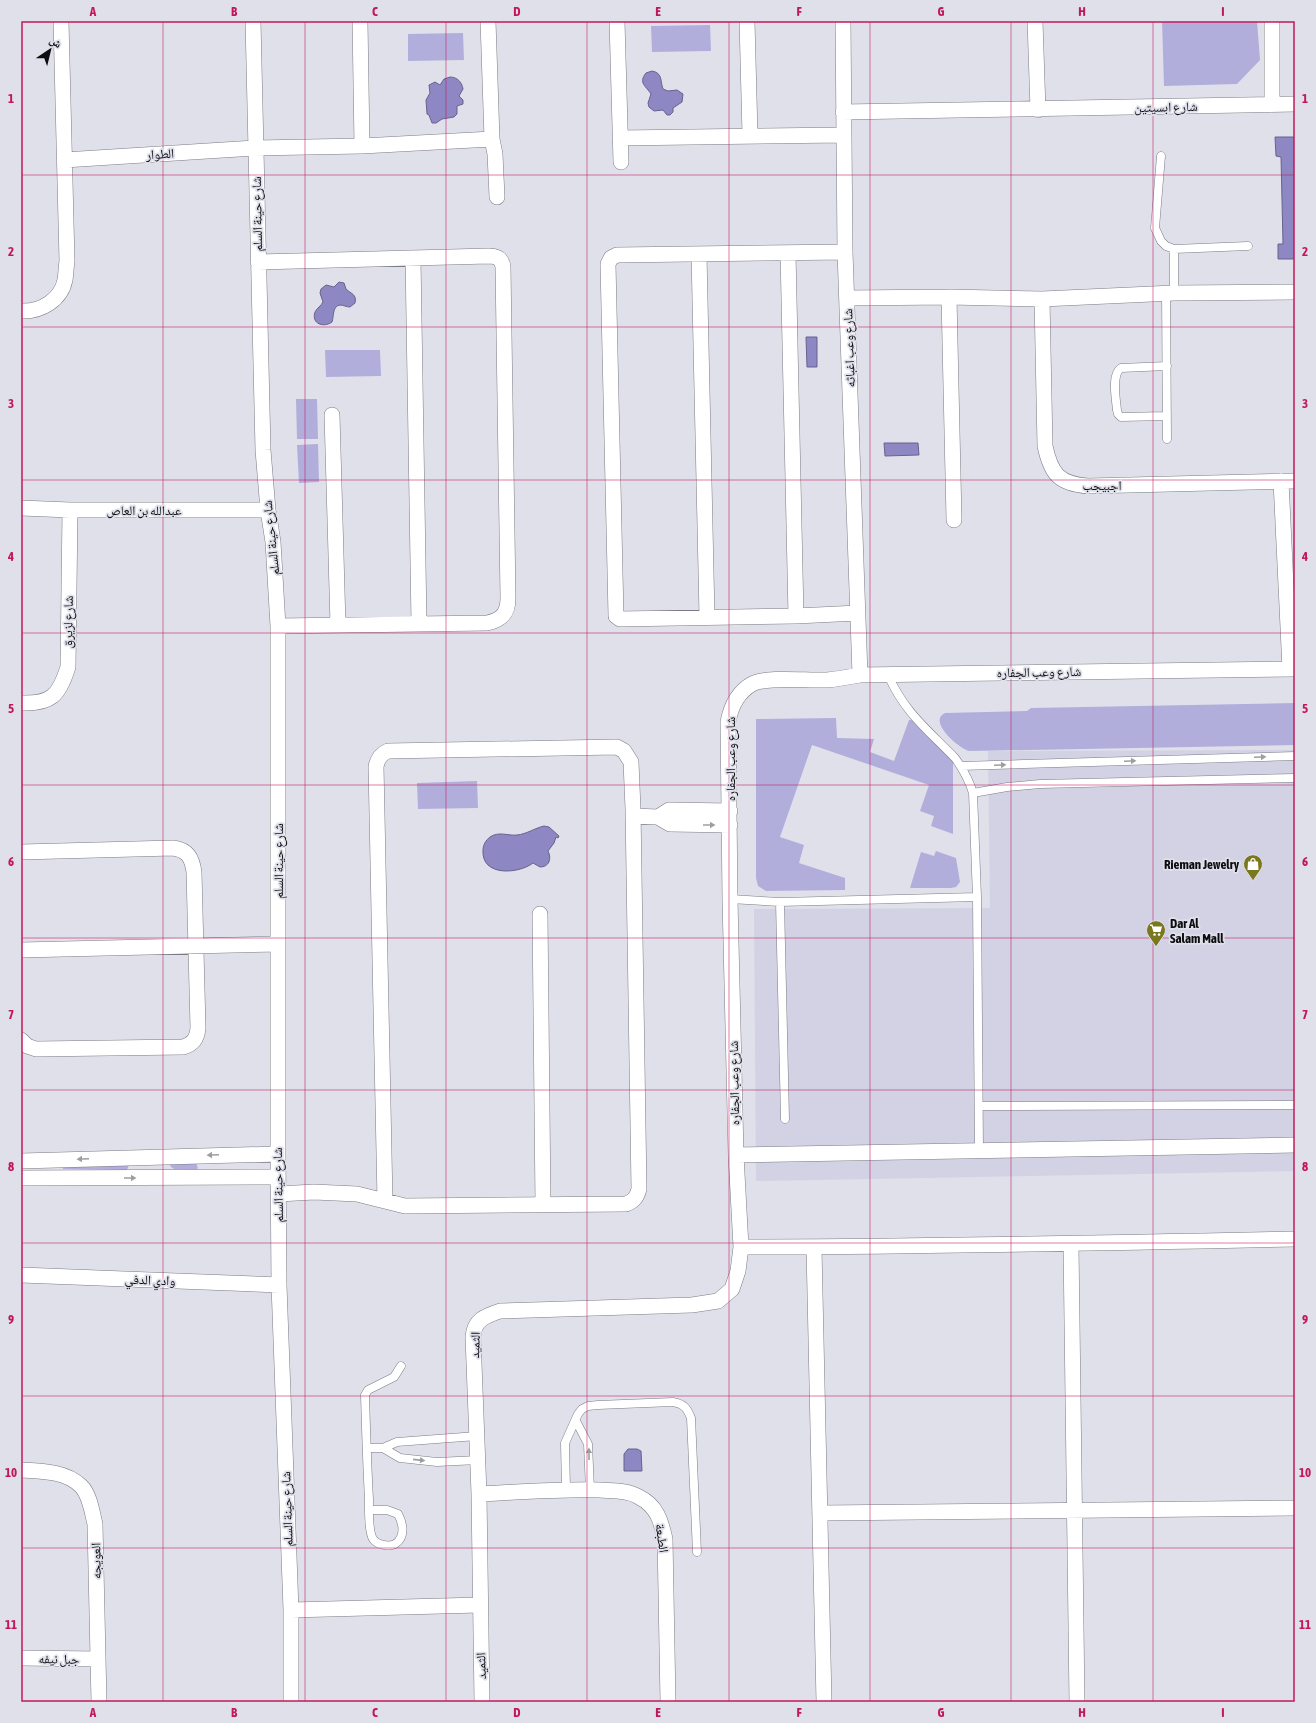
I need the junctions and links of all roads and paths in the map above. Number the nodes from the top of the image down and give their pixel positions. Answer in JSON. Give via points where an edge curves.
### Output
{"nodes":[{"id":1,"x":61,"y":21,"type":"edge"},
{"id":2,"x":253,"y":21,"type":"edge"},
{"id":3,"x":360,"y":21,"type":"edge"},
{"id":4,"x":488,"y":21,"type":"edge"},
{"id":5,"x":617,"y":21,"type":"edge"},
{"id":6,"x":747,"y":21,"type":"edge"},
{"id":7,"x":843,"y":21,"type":"edge"},
{"id":8,"x":1035,"y":21,"type":"edge"},
{"id":9,"x":1272,"y":21,"type":"edge"},
{"id":10,"x":1295,"y":104,"type":"edge"},
{"id":11,"x":1272,"y":105,"type":"junction"},
{"id":12,"x":1038,"y":110,"type":"junction"},
{"id":13,"x":843,"y":112,"type":"junction"},
{"id":14,"x":750,"y":135,"type":"junction"},
{"id":15,"x":844,"y":135,"type":"junction"},
{"id":16,"x":620,"y":138,"type":"junction"},
{"id":17,"x":492,"y":139,"type":"junction"},
{"id":18,"x":362,"y":146,"type":"junction"},
{"id":19,"x":255,"y":148,"type":"junction"},
{"id":20,"x":1161,"y":156,"type":"dead end"},
{"id":21,"x":64,"y":160,"type":"junction"},
{"id":22,"x":621,"y":162,"type":"dead end"},
{"id":23,"x":497,"y":196,"type":"dead end"},
{"id":24,"x":1248,"y":246,"type":"dead end"},
{"id":25,"x":1174,"y":249,"type":"junction"},
{"id":26,"x":845,"y":252,"type":"junction"},
{"id":27,"x":788,"y":253,"type":"junction"},
{"id":28,"x":700,"y":254,"type":"junction"},
{"id":29,"x":413,"y":258,"type":"junction"},
{"id":30,"x":258,"y":262,"type":"junction"},
{"id":31,"x":1295,"y":292,"type":"edge"},
{"id":32,"x":1170,"y":293,"type":"junction"},
{"id":33,"x":949,"y":297,"type":"junction"},
{"id":34,"x":847,"y":298,"type":"junction"},
{"id":35,"x":1042,"y":299,"type":"junction"},
{"id":36,"x":21,"y":311,"type":"edge"},
{"id":37,"x":1167,"y":366,"type":"junction"},
{"id":38,"x":332,"y":415,"type":"dead end"},
{"id":39,"x":1167,"y":416,"type":"junction"},
{"id":40,"x":1167,"y":439,"type":"dead end"},
{"id":41,"x":1288,"y":481,"type":"edge"},
{"id":42,"x":21,"y":508,"type":"edge"},
{"id":43,"x":70,"y":510,"type":"junction"},
{"id":44,"x":268,"y":510,"type":"junction"},
{"id":45,"x":954,"y":520,"type":"dead end"},
{"id":46,"x":858,"y":613,"type":"junction"},
{"id":47,"x":796,"y":616,"type":"junction"},
{"id":48,"x":707,"y":617,"type":"junction"},
{"id":49,"x":419,"y":624,"type":"junction"},
{"id":50,"x":338,"y":625,"type":"junction"},
{"id":51,"x":278,"y":626,"type":"junction"},
{"id":52,"x":1292,"y":669,"type":"edge"},
{"id":53,"x":860,"y":675,"type":"junction"},
{"id":54,"x":888,"y":675,"type":"junction"},
{"id":55,"x":21,"y":703,"type":"edge"},
{"id":56,"x":1295,"y":756,"type":"edge"},
{"id":57,"x":961,"y":766,"type":"junction"},
{"id":58,"x":1295,"y":778,"type":"edge"},
{"id":59,"x":973,"y":793,"type":"junction"},
{"id":60,"x":633,"y":816,"type":"junction"},
{"id":61,"x":730,"y":818,"type":"junction"},
{"id":62,"x":21,"y":852,"type":"edge"},
{"id":63,"x":977,"y":897,"type":"junction"},
{"id":64,"x":730,"y":899,"type":"junction"},
{"id":65,"x":780,"y":902,"type":"junction"},
{"id":66,"x":540,"y":914,"type":"dead end"},
{"id":67,"x":278,"y":944,"type":"junction"},
{"id":68,"x":197,"y":945,"type":"junction"},
{"id":69,"x":21,"y":950,"type":"edge"},
{"id":70,"x":21,"y":1040,"type":"edge"},
{"id":71,"x":1295,"y":1105,"type":"edge"},
{"id":72,"x":979,"y":1106,"type":"junction"},
{"id":73,"x":785,"y":1119,"type":"dead end"},
{"id":74,"x":1295,"y":1145,"type":"edge"},
{"id":75,"x":979,"y":1151,"type":"junction"},
{"id":76,"x":278,"y":1154,"type":"junction"},
{"id":77,"x":736,"y":1155,"type":"junction"},
{"id":78,"x":21,"y":1160,"type":"edge"},
{"id":79,"x":21,"y":1178,"type":"edge"},
{"id":80,"x":278,"y":1178,"type":"junction"},
{"id":81,"x":279,"y":1194,"type":"junction"},
{"id":82,"x":385,"y":1201,"type":"junction"},
{"id":83,"x":543,"y":1205,"type":"junction"},
{"id":84,"x":1295,"y":1238,"type":"edge"},
{"id":85,"x":1071,"y":1244,"type":"junction"},
{"id":86,"x":741,"y":1247,"type":"junction"},
{"id":87,"x":814,"y":1248,"type":"junction"},
{"id":88,"x":21,"y":1275,"type":"edge"},
{"id":89,"x":279,"y":1285,"type":"junction"},
{"id":90,"x":732,"y":1289,"type":"joint"},
{"id":91,"x":401,"y":1366,"type":"dead end"},
{"id":92,"x":576,"y":1421,"type":"junction"},
{"id":93,"x":477,"y":1436,"type":"junction"},
{"id":94,"x":367,"y":1448,"type":"junction"},
{"id":95,"x":383,"y":1448,"type":"junction"},
{"id":96,"x":478,"y":1460,"type":"junction"},
{"id":97,"x":21,"y":1470,"type":"edge"},
{"id":98,"x":566,"y":1490,"type":"junction"},
{"id":99,"x":590,"y":1490,"type":"junction"},
{"id":100,"x":479,"y":1494,"type":"junction"},
{"id":101,"x":1295,"y":1508,"type":"edge"},
{"id":102,"x":369,"y":1510,"type":"junction"},
{"id":103,"x":1074,"y":1511,"type":"junction"},
{"id":104,"x":821,"y":1513,"type":"junction"},
{"id":105,"x":697,"y":1552,"type":"dead end"},
{"id":106,"x":479,"y":1605,"type":"junction"},
{"id":107,"x":291,"y":1610,"type":"junction"},
{"id":108,"x":21,"y":1658,"type":"edge"},
{"id":109,"x":98,"y":1659,"type":"junction"},
{"id":110,"x":99,"y":1702,"type":"edge"},
{"id":111,"x":291,"y":1702,"type":"edge"},
{"id":112,"x":482,"y":1702,"type":"edge"},
{"id":113,"x":668,"y":1702,"type":"edge"},
{"id":114,"x":824,"y":1702,"type":"edge"},
{"id":115,"x":1077,"y":1702,"type":"edge"}],
"edges":[{"from":1,"to":21,"type":"street"},
{"from":2,"to":19,"type":"street","name":"شارع حينة السلم"},
{"from":3,"to":18,"type":"street"},
{"from":4,"to":17,"type":"street"},
{"from":5,"to":16,"type":"street"},
{"from":6,"to":14,"type":"street"},
{"from":7,"to":13,"type":"street","name":"شارع وعب اغباثه"},
{"from":8,"to":12,"type":"street"},
{"from":9,"to":11,"type":"street"},
{"from":10,"to":11,"type":"street","name":"شارع ابسيتين"},
{"from":11,"to":12,"type":"street","name":"شارع ابسيتين"},
{"from":12,"to":13,"type":"street","name":"شارع ابسيتين"},
{"from":13,"to":15,"type":"street","name":"شارع وعب اغباثه"},
{"from":14,"to":15,"type":"street"},
{"from":14,"to":16,"type":"street"},
{"from":15,"to":26,"type":"street","name":"شارع وعب اغباثه"},
{"from":16,"to":22,"type":"street"},
{"from":17,"to":18,"type":"street","name":"الطوار"},
{"from":17,"to":23,"type":"street"},
{"from":18,"to":19,"type":"street","name":"الطوار"},
{"from":19,"to":21,"type":"street","name":"الطوار"},
{"from":19,"to":30,"type":"street","name":"شارع حينة السلم"},
{"from":20,"to":25,"type":"lane","via":[[1155,228],[1161,241]]},
{"from":21,"to":36,"type":"street","via":[[67,261],[65,281],[57,296],[46,307],[29,312]]},
{"from":24,"to":25,"type":"lane"},
{"from":25,"to":32,"type":"lane"},
{"from":26,"to":27,"type":"street"},
{"from":26,"to":34,"type":"street","name":"شارع وعب اغباثه"},
{"from":27,"to":28,"type":"street"},
{"from":27,"to":47,"type":"street"},
{"from":28,"to":48,"type":"street"},
{"from":28,"to":48,"type":"street","via":[[617,255],[611,258],[608,264],[616,616],[620,619]]},
{"from":29,"to":30,"type":"street"},
{"from":29,"to":49,"type":"street"},
{"from":29,"to":49,"type":"street","via":[[493,256],[502,263],[508,590],[508,607],[504,616],[496,621]]},
{"from":30,"to":44,"type":"street","name":"شارع حينة السلم","via":[[263,450]]},
{"from":31,"to":32,"type":"street"},
{"from":32,"to":35,"type":"street"},
{"from":32,"to":37,"type":"lane"},
{"from":33,"to":34,"type":"street"},
{"from":33,"to":35,"type":"street"},
{"from":33,"to":45,"type":"street"},
{"from":34,"to":46,"type":"street","name":"شارع وعب اغباثه"},
{"from":35,"to":41,"type":"street","name":"اجبيجب","via":[[1045,446],[1052,469],[1058,477],[1076,485],[1088,486]]},
{"from":37,"to":39,"type":"lane"},
{"from":37,"to":39,"type":"lane","via":[[1121,368],[1115,376],[1117,410],[1121,417]]},
{"from":38,"to":50,"type":"street"},
{"from":39,"to":40,"type":"lane"},
{"from":41,"to":52,"type":"street","name":"اجبيجب"},
{"from":42,"to":43,"type":"street","name":"عبدالله بن العاص"},
{"from":43,"to":44,"type":"street","name":"عبدالله بن العاص"},
{"from":43,"to":55,"type":"street","name":"شارع لزيرق","via":[[68,667],[64,680],[48,700],[35,704]]},
{"from":44,"to":51,"type":"street","name":"شارع حينة السلم","via":[[273,542]]},
{"from":46,"to":47,"type":"street"},
{"from":46,"to":53,"type":"street","name":"شارع وعب اغباثه"},
{"from":47,"to":48,"type":"street"},
{"from":49,"to":50,"type":"street"},
{"from":50,"to":51,"type":"street"},
{"from":51,"to":67,"type":"street","name":"شارع حينة السلم"},
{"from":52,"to":54,"type":"street","name":"شارع وعب الجفاره"},
{"from":53,"to":54,"type":"street","name":"شارع وعب الجفاره"},
{"from":53,"to":61,"type":"street","name":"شارع وعب الجفاره","via":[[826,680],[770,680],[754,683],[744,690],[730,710],[728,722]]},
{"from":54,"to":57,"type":"lane","via":[[910,713]]},
{"from":57,"to":56,"type":"lane","one_way":true},
{"from":57,"to":59,"type":"lane"},
{"from":58,"to":59,"type":"lane","via":[[1040,784]]},
{"from":59,"to":63,"type":"lane"},
{"from":60,"to":61,"type":"street","via":[[658,817],[669,810]]},
{"from":60,"to":82,"type":"street","via":[[631,762],[624,751],[617,747],[388,751],[380,756],[376,766]]},
{"from":60,"to":83,"type":"street","via":[[638,1195],[626,1204]]},
{"from":61,"to":64,"type":"street","name":"شارع وعب الجفاره"},
{"from":62,"to":68,"type":"street","via":[[181,849],[192,861]]},
{"from":63,"to":65,"type":"lane"},
{"from":63,"to":72,"type":"lane"},
{"from":64,"to":65,"type":"lane"},
{"from":64,"to":77,"type":"street","name":"شارع وعب الجفاره"},
{"from":65,"to":73,"type":"lane"},
{"from":66,"to":83,"type":"street"},
{"from":67,"to":68,"type":"street"},
{"from":67,"to":76,"type":"street","name":"شارع حينة السلم"},
{"from":68,"to":69,"type":"street"},
{"from":68,"to":70,"type":"street","via":[[198,1028],[194,1042],[189,1045],[36,1049],[27,1046]]},
{"from":71,"to":72,"type":"lane"},
{"from":72,"to":75,"type":"lane"},
{"from":74,"to":75,"type":"street"},
{"from":75,"to":77,"type":"street"},
{"from":76,"to":78,"type":"street","one_way":true},
{"from":76,"to":80,"type":"street","name":"شارع حينة السلم"},
{"from":77,"to":86,"type":"street","name":"شارع وعب الجفاره"},
{"from":79,"to":80,"type":"street","one_way":true},
{"from":80,"to":81,"type":"street","name":"شارع حينة السلم"},
{"from":81,"to":82,"type":"street","via":[[357,1194]]},
{"from":81,"to":89,"type":"street","name":"شارع حينة السلم"},
{"from":82,"to":83,"type":"street","via":[[405,1206]]},
{"from":84,"to":85,"type":"street"},
{"from":85,"to":87,"type":"street"},
{"from":85,"to":103,"type":"street"},
{"from":86,"to":87,"type":"street"},
{"from":86,"to":90,"type":"street","name":"شارع وعب الجفاره","via":[[738,1271]]},
{"from":87,"to":104,"type":"street"},
{"from":88,"to":89,"type":"street","name":"وادي الدفي"},
{"from":89,"to":107,"type":"street","name":"شارع حينة السلم"},
{"from":90,"to":93,"type":"street","name":"الثميد","via":[[718,1300],[692,1305],[500,1311],[487,1315],[474,1329]]},
{"from":91,"to":94,"type":"lane","via":[[394,1377],[368,1390],[365,1395]]},
{"from":92,"to":98,"type":"lane","via":[[565,1443]]},
{"from":99,"to":92,"type":"lane","one_way":true,"via":[[588,1444]]},
{"from":92,"to":105,"type":"lane","via":[[578,1414],[588,1406],[673,1402],[685,1405],[690,1418]]},
{"from":93,"to":95,"type":"lane","via":[[397,1442]]},
{"from":93,"to":96,"type":"street","name":"الثميد"},
{"from":94,"to":95,"type":"lane"},
{"from":94,"to":102,"type":"lane"},
{"from":95,"to":96,"type":"lane","one_way":true,"via":[[400,1458],[437,1462]]},
{"from":96,"to":100,"type":"street","name":"الثميد"},
{"from":97,"to":109,"type":"street","name":"العويجه","via":[[45,1471],[66,1476],[81,1486],[90,1503],[95,1524]]},
{"from":98,"to":99,"type":"street","name":"الطبعة"},
{"from":98,"to":100,"type":"street","name":"الطبعة"},
{"from":99,"to":113,"type":"street","name":"الطبعة","via":[[623,1491],[639,1496],[653,1507],[661,1521],[665,1539]]},
{"from":100,"to":106,"type":"street","name":"الثميد"},
{"from":101,"to":103,"type":"street"},
{"from":102,"to":102,"type":"lane","via":[[371,1533],[375,1541],[386,1546],[397,1542],[403,1528],[398,1514],[387,1510]]},
{"from":103,"to":104,"type":"street"},
{"from":103,"to":115,"type":"street"},
{"from":104,"to":114,"type":"street"},
{"from":106,"to":107,"type":"street"},
{"from":106,"to":112,"type":"street","name":"الثميد"},
{"from":107,"to":111,"type":"street","name":"شارع حينة السلم"},
{"from":108,"to":109,"type":"street","name":"جبل نيفه"},
{"from":109,"to":110,"type":"street","name":"العويجه"}]}
